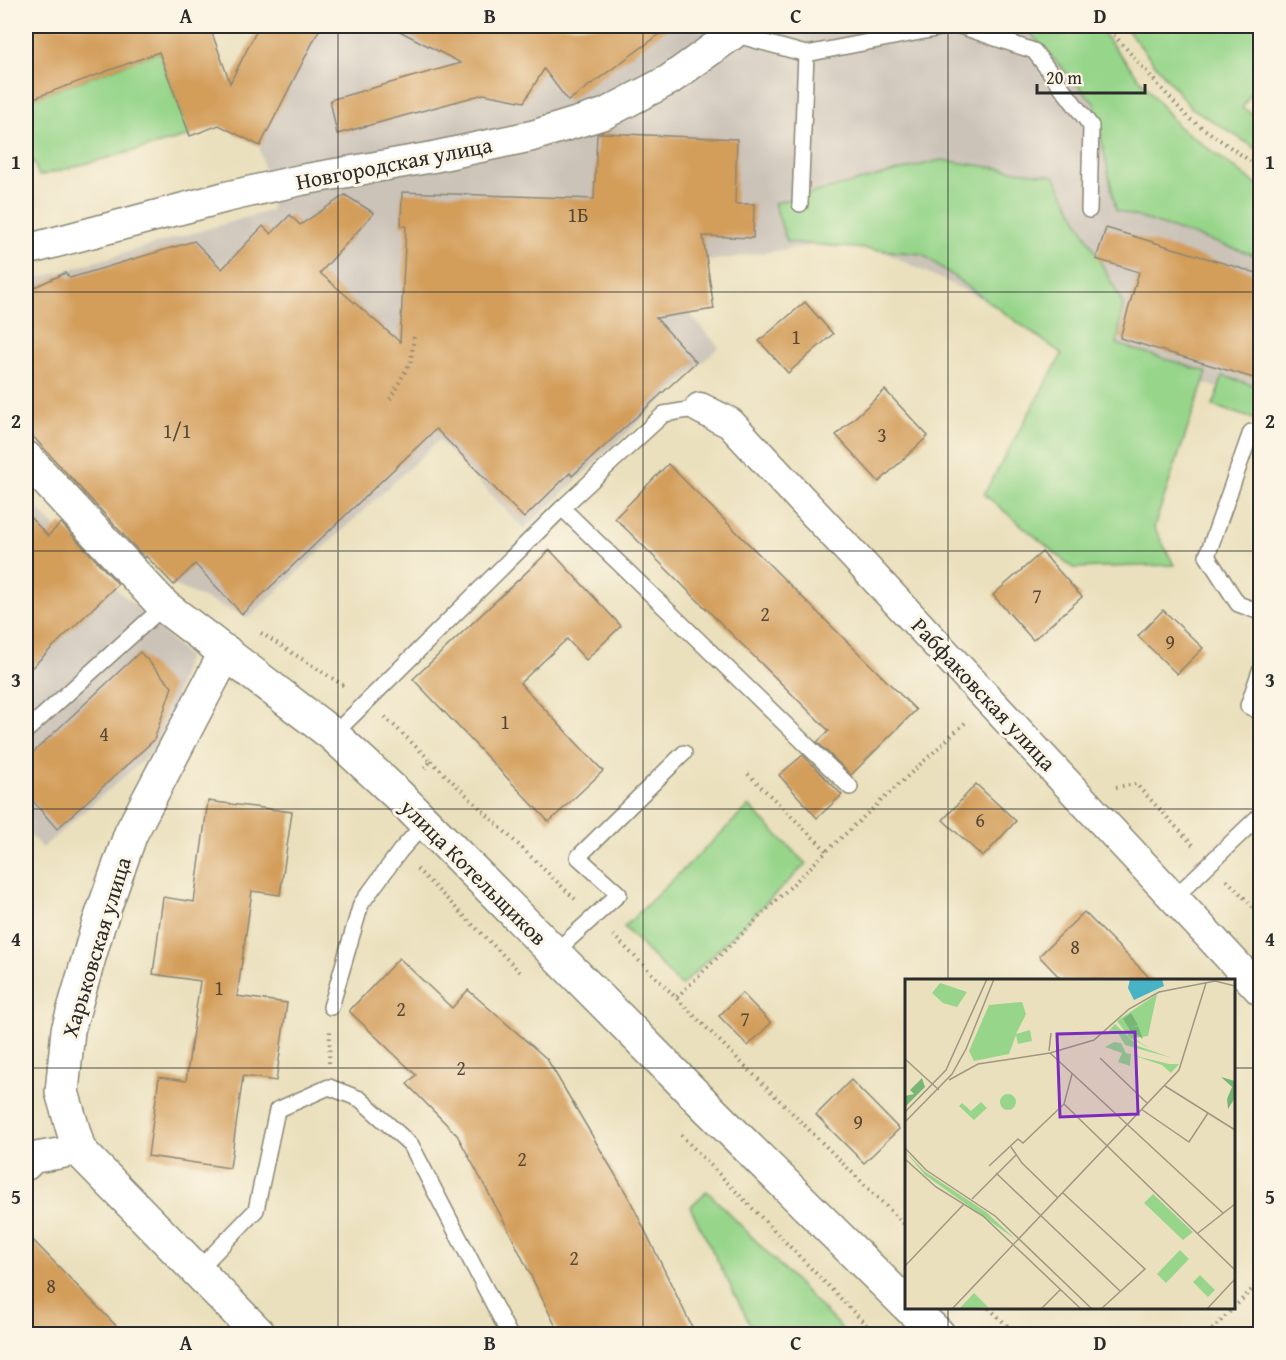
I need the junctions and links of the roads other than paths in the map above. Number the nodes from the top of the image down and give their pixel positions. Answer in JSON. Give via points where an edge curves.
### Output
{"nodes":[{"id":1,"x":951,"y":26,"type":"edge"},
{"id":2,"x":960,"y":26,"type":"edge"},
{"id":3,"x":737,"y":30,"type":"edge"},
{"id":4,"x":806,"y":54,"type":"junction"},
{"id":5,"x":800,"y":204,"type":"dead end"},
{"id":6,"x":1089,"y":210,"type":"dead end"},
{"id":7,"x":26,"y":250,"type":"edge"},
{"id":8,"x":700,"y":408,"type":"joint"},
{"id":9,"x":1260,"y":435,"type":"edge"},
{"id":10,"x":26,"y":458,"type":"edge"},
{"id":11,"x":562,"y":508,"type":"junction"},
{"id":12,"x":164,"y":606,"type":"junction"},
{"id":13,"x":1260,"y":612,"type":"edge"},
{"id":14,"x":226,"y":652,"type":"junction"},
{"id":15,"x":1260,"y":671,"type":"edge"},
{"id":16,"x":1260,"y":712,"type":"edge"},
{"id":17,"x":26,"y":731,"type":"edge"},
{"id":18,"x":333,"y":735,"type":"junction"},
{"id":19,"x":684,"y":753,"type":"dead end"},
{"id":20,"x":850,"y":787,"type":"dead end"},
{"id":21,"x":1260,"y":815,"type":"edge"},
{"id":22,"x":425,"y":823,"type":"junction"},
{"id":23,"x":1174,"y":897,"type":"junction"},
{"id":24,"x":554,"y":953,"type":"junction"},
{"id":25,"x":1260,"y":990,"type":"edge"},
{"id":26,"x":331,"y":1007,"type":"road end"},
{"id":27,"x":79,"y":1150,"type":"junction"},
{"id":28,"x":26,"y":1165,"type":"edge"},
{"id":29,"x":197,"y":1271,"type":"junction"},
{"id":30,"x":905,"y":1303,"type":"edge"},
{"id":31,"x":911,"y":1309,"type":"edge"},
{"id":32,"x":259,"y":1335,"type":"edge"},
{"id":33,"x":508,"y":1335,"type":"edge"},
{"id":34,"x":938,"y":1335,"type":"edge"}],
"edges":[{"from":1,"to":4,"type":"lane"},
{"from":2,"to":6,"type":"lane","via":[[1034,51],[1091,126]]},
{"from":3,"to":4,"type":"lane"},
{"from":3,"to":7,"type":"street","name":"Новгородская улица","via":[[669,80],[604,114],[532,136],[237,194]]},
{"from":4,"to":5,"type":"lane"},
{"from":8,"to":11,"type":"lane","via":[[664,414]]},
{"from":8,"to":23,"type":"street","name":"Рабфаковская улица","via":[[730,423]]},
{"from":9,"to":13,"type":"lane","via":[[1251,432],[1207,556],[1238,604]]},
{"from":10,"to":12,"type":"street","name":"улица Котельщиков"},
{"from":11,"to":18,"type":"lane"},
{"from":11,"to":20,"type":"lane"},
{"from":12,"to":14,"type":"street","name":"улица Котельщиков"},
{"from":12,"to":17,"type":"lane"},
{"from":14,"to":18,"type":"street","name":"улица Котельщиков"},
{"from":14,"to":27,"type":"street","name":"Харьковская улица","via":[[131,833],[98,926],[68,1030],[62,1092]]},
{"from":15,"to":16,"type":"lane","via":[[1248,706]]},
{"from":18,"to":22,"type":"street","name":"улица Котельщиков"},
{"from":19,"to":24,"type":"lane","via":[[578,857],[619,894]]},
{"from":21,"to":23,"type":"lane"},
{"from":22,"to":24,"type":"street","name":"улица Котельщиков"},
{"from":22,"to":26,"type":"lane","via":[[361,904]]},
{"from":23,"to":25,"type":"street","name":"Рабфаковская улица"},
{"from":24,"to":30,"type":"street","name":"улица Котельщиков"},
{"from":27,"to":28,"type":"street","via":[[33,1158]]},
{"from":27,"to":29,"type":"street","name":"Харьковская улица"},
{"from":29,"to":32,"type":"street","name":"Харьковская улица"},
{"from":29,"to":33,"type":"lane","via":[[256,1210],[277,1110],[329,1087],[360,1099],[411,1145]]},
{"from":31,"to":34,"type":"street"}]}
